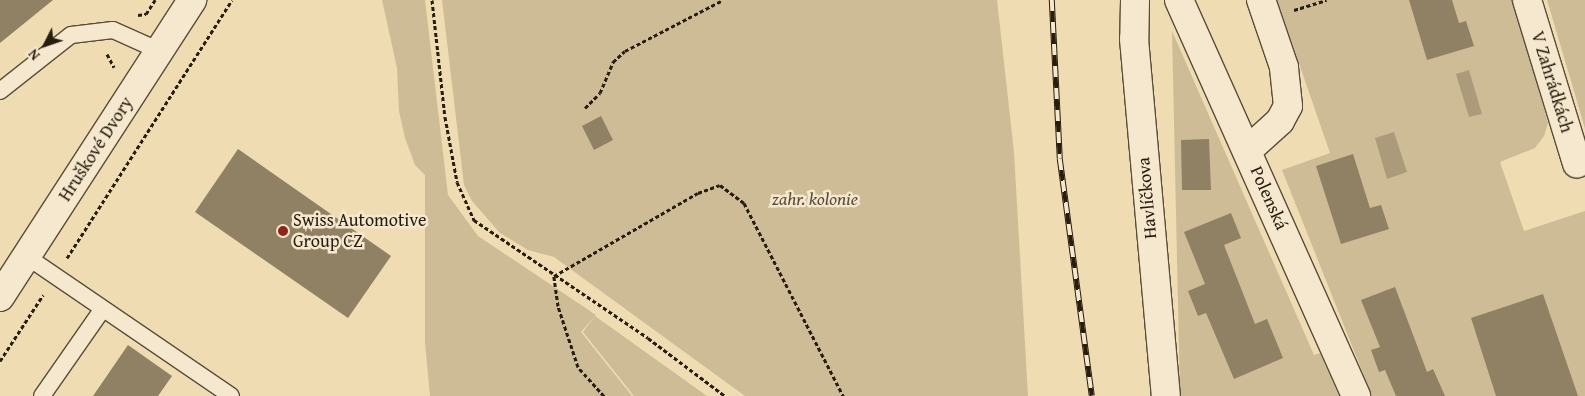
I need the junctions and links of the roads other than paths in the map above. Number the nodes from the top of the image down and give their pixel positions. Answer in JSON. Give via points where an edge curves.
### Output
{"nodes":[{"id":1,"x":192,"y":0,"type":"edge"},
{"id":2,"x":1135,"y":0,"type":"edge"},
{"id":3,"x":1179,"y":0,"type":"edge"},
{"id":4,"x":1261,"y":0,"type":"edge"},
{"id":5,"x":1527,"y":0,"type":"edge"},
{"id":6,"x":160,"y":51,"type":"junction"},
{"id":7,"x":0,"y":91,"type":"edge"},
{"id":8,"x":1248,"y":150,"type":"junction"},
{"id":9,"x":1577,"y":164,"type":"dead end"},
{"id":10,"x":26,"y":256,"type":"junction"},
{"id":11,"x":0,"y":297,"type":"edge"},
{"id":12,"x":102,"y":310,"type":"junction"},
{"id":13,"x":42,"y":396,"type":"edge"},
{"id":14,"x":231,"y":396,"type":"edge"},
{"id":15,"x":1166,"y":396,"type":"edge"},
{"id":16,"x":1356,"y":396,"type":"edge"}],
"edges":[{"from":1,"to":6,"type":"street","name":"Hruškové Dvory"},
{"from":2,"to":15,"type":"street","name":"Havlíčkova","via":[[1136,68]]},
{"from":3,"to":8,"type":"street","name":"Polenská"},
{"from":4,"to":8,"type":"street","via":[[1284,67],[1288,106],[1280,120]]},
{"from":5,"to":9,"type":"street","name":"V Zahrádkách"},
{"from":6,"to":7,"type":"lane","via":[[114,30],[71,35]]},
{"from":6,"to":10,"type":"street","name":"Hruškové Dvory"},
{"from":8,"to":16,"type":"street","name":"Polenská"},
{"from":10,"to":11,"type":"street","name":"Hruškové Dvory"},
{"from":10,"to":12,"type":"lane"},
{"from":12,"to":13,"type":"lane"},
{"from":12,"to":14,"type":"lane"}]}
